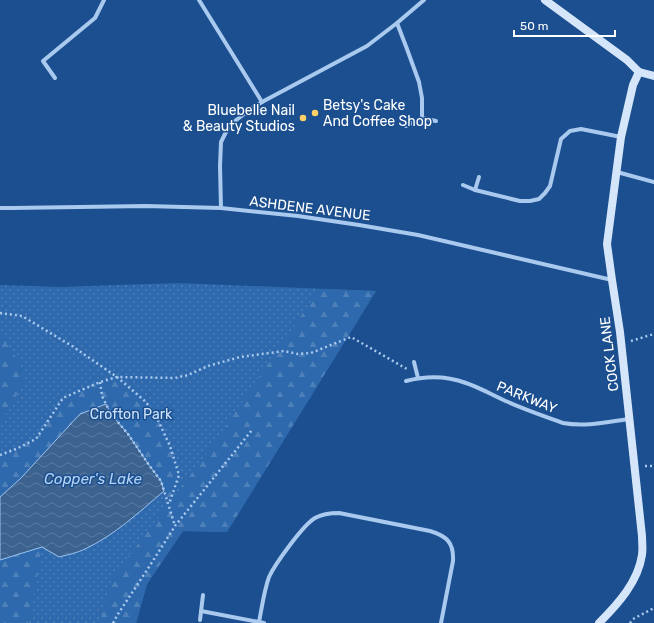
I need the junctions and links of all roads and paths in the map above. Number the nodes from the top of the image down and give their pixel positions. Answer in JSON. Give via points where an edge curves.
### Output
{"nodes":[{"id":1,"x":104,"y":0,"type":"edge"},
{"id":2,"x":199,"y":0,"type":"edge"},
{"id":3,"x":424,"y":0,"type":"edge"},
{"id":4,"x":545,"y":0,"type":"edge"},
{"id":5,"x":397,"y":23,"type":"junction"},
{"id":6,"x":639,"y":72,"type":"junction"},
{"id":7,"x":654,"y":76,"type":"edge"},
{"id":8,"x":55,"y":78,"type":"dead end"},
{"id":9,"x":262,"y":102,"type":"junction"},
{"id":10,"x":422,"y":118,"type":"junction"},
{"id":11,"x":436,"y":121,"type":"dead end"},
{"id":12,"x":406,"y":126,"type":"dead end"},
{"id":13,"x":621,"y":137,"type":"junction"},
{"id":14,"x":616,"y":172,"type":"junction"},
{"id":15,"x":479,"y":177,"type":"dead end"},
{"id":16,"x":654,"y":182,"type":"edge"},
{"id":17,"x":463,"y":185,"type":"dead end"},
{"id":18,"x":475,"y":190,"type":"junction"},
{"id":19,"x":0,"y":208,"type":"edge"},
{"id":20,"x":221,"y":208,"type":"junction"},
{"id":21,"x":612,"y":280,"type":"junction"},
{"id":22,"x":0,"y":313,"type":"edge"},
{"id":23,"x":654,"y":334,"type":"edge"},
{"id":24,"x":621,"y":345,"type":"junction"},
{"id":25,"x":414,"y":362,"type":"dead end"},
{"id":26,"x":117,"y":377,"type":"junction"},
{"id":27,"x":418,"y":378,"type":"junction"},
{"id":28,"x":406,"y":381,"type":"dead end"},
{"id":29,"x":100,"y":382,"type":"junction"},
{"id":30,"x":629,"y":419,"type":"junction"},
{"id":31,"x":252,"y":430,"type":"dead end"},
{"id":32,"x":0,"y":455,"type":"edge"},
{"id":33,"x":169,"y":504,"type":"junction"},
{"id":34,"x":175,"y":526,"type":"junction"},
{"id":35,"x":203,"y":595,"type":"dead end"},
{"id":36,"x":654,"y":608,"type":"edge"},
{"id":37,"x":201,"y":611,"type":"junction"},
{"id":38,"x":200,"y":620,"type":"dead end"},
{"id":39,"x":113,"y":623,"type":"edge"},
{"id":40,"x":262,"y":623,"type":"edge"},
{"id":41,"x":441,"y":623,"type":"edge"},
{"id":42,"x":599,"y":623,"type":"edge"},
{"id":43,"x":630,"y":623,"type":"edge"}],
"edges":[{"from":1,"to":8,"type":"street","via":[[95,18],[42,61]]},
{"from":2,"to":9,"type":"street"},
{"from":3,"to":5,"type":"street"},
{"from":4,"to":6,"type":"main road","via":[[627,60]]},
{"from":5,"to":9,"type":"street","via":[[367,46]]},
{"from":5,"to":10,"type":"street","via":[[418,82],[422,98]]},
{"from":6,"to":7,"type":"main road"},
{"from":6,"to":13,"type":"main road","name":"COCK LANE","via":[[633,85]]},
{"from":9,"to":20,"type":"street","via":[[235,121],[221,142]]},
{"from":10,"to":11,"type":"street"},
{"from":10,"to":12,"type":"street"},
{"from":13,"to":14,"type":"main road","name":"COCK LANE"},
{"from":13,"to":18,"type":"street","via":[[581,128],[570,131],[561,139],[550,186],[539,199],[520,201]]},
{"from":14,"to":16,"type":"street"},
{"from":14,"to":21,"type":"main road","name":"COCK LANE","via":[[608,244]]},
{"from":15,"to":18,"type":"street"},
{"from":17,"to":18,"type":"street"},
{"from":19,"to":20,"type":"street","name":"ASHDENE AVENUE"},
{"from":20,"to":21,"type":"street","name":"ASHDENE AVENUE","via":[[298,216],[418,235]]},
{"from":21,"to":24,"type":"main road","name":"COCK LANE"},
{"from":22,"to":26,"type":"path","via":[[22,316]]},
{"from":23,"to":24,"type":"path"},
{"from":24,"to":30,"type":"main road","name":"COCK LANE"},
{"from":25,"to":27,"type":"street"},
{"from":26,"to":27,"type":"path","via":[[188,376],[208,366],[240,357],[284,351],[311,353],[351,337],[405,367]]},
{"from":26,"to":29,"type":"path"},
{"from":26,"to":33,"type":"path","via":[[146,402],[170,446],[179,475]]},
{"from":27,"to":28,"type":"street","name":"PARKWAY"},
{"from":27,"to":30,"type":"street","name":"PARKWAY","via":[[453,379],[467,383],[563,424],[583,425]]},
{"from":29,"to":32,"type":"path","via":[[63,398],[36,438]]},
{"from":29,"to":33,"type":"path","via":[[102,396],[111,414],[161,481]]},
{"from":30,"to":42,"type":"main road","name":"COCK LANE","via":[[642,555],[637,573],[627,592]]},
{"from":31,"to":34,"type":"path"},
{"from":33,"to":34,"type":"path"},
{"from":34,"to":39,"type":"path"},
{"from":35,"to":37,"type":"street"},
{"from":36,"to":43,"type":"path"},
{"from":37,"to":38,"type":"street"},
{"from":37,"to":40,"type":"street"},
{"from":40,"to":41,"type":"street","via":[[267,584],[275,565],[306,525],[315,518],[339,513],[430,531],[445,537],[452,548],[453,561]]}]}
